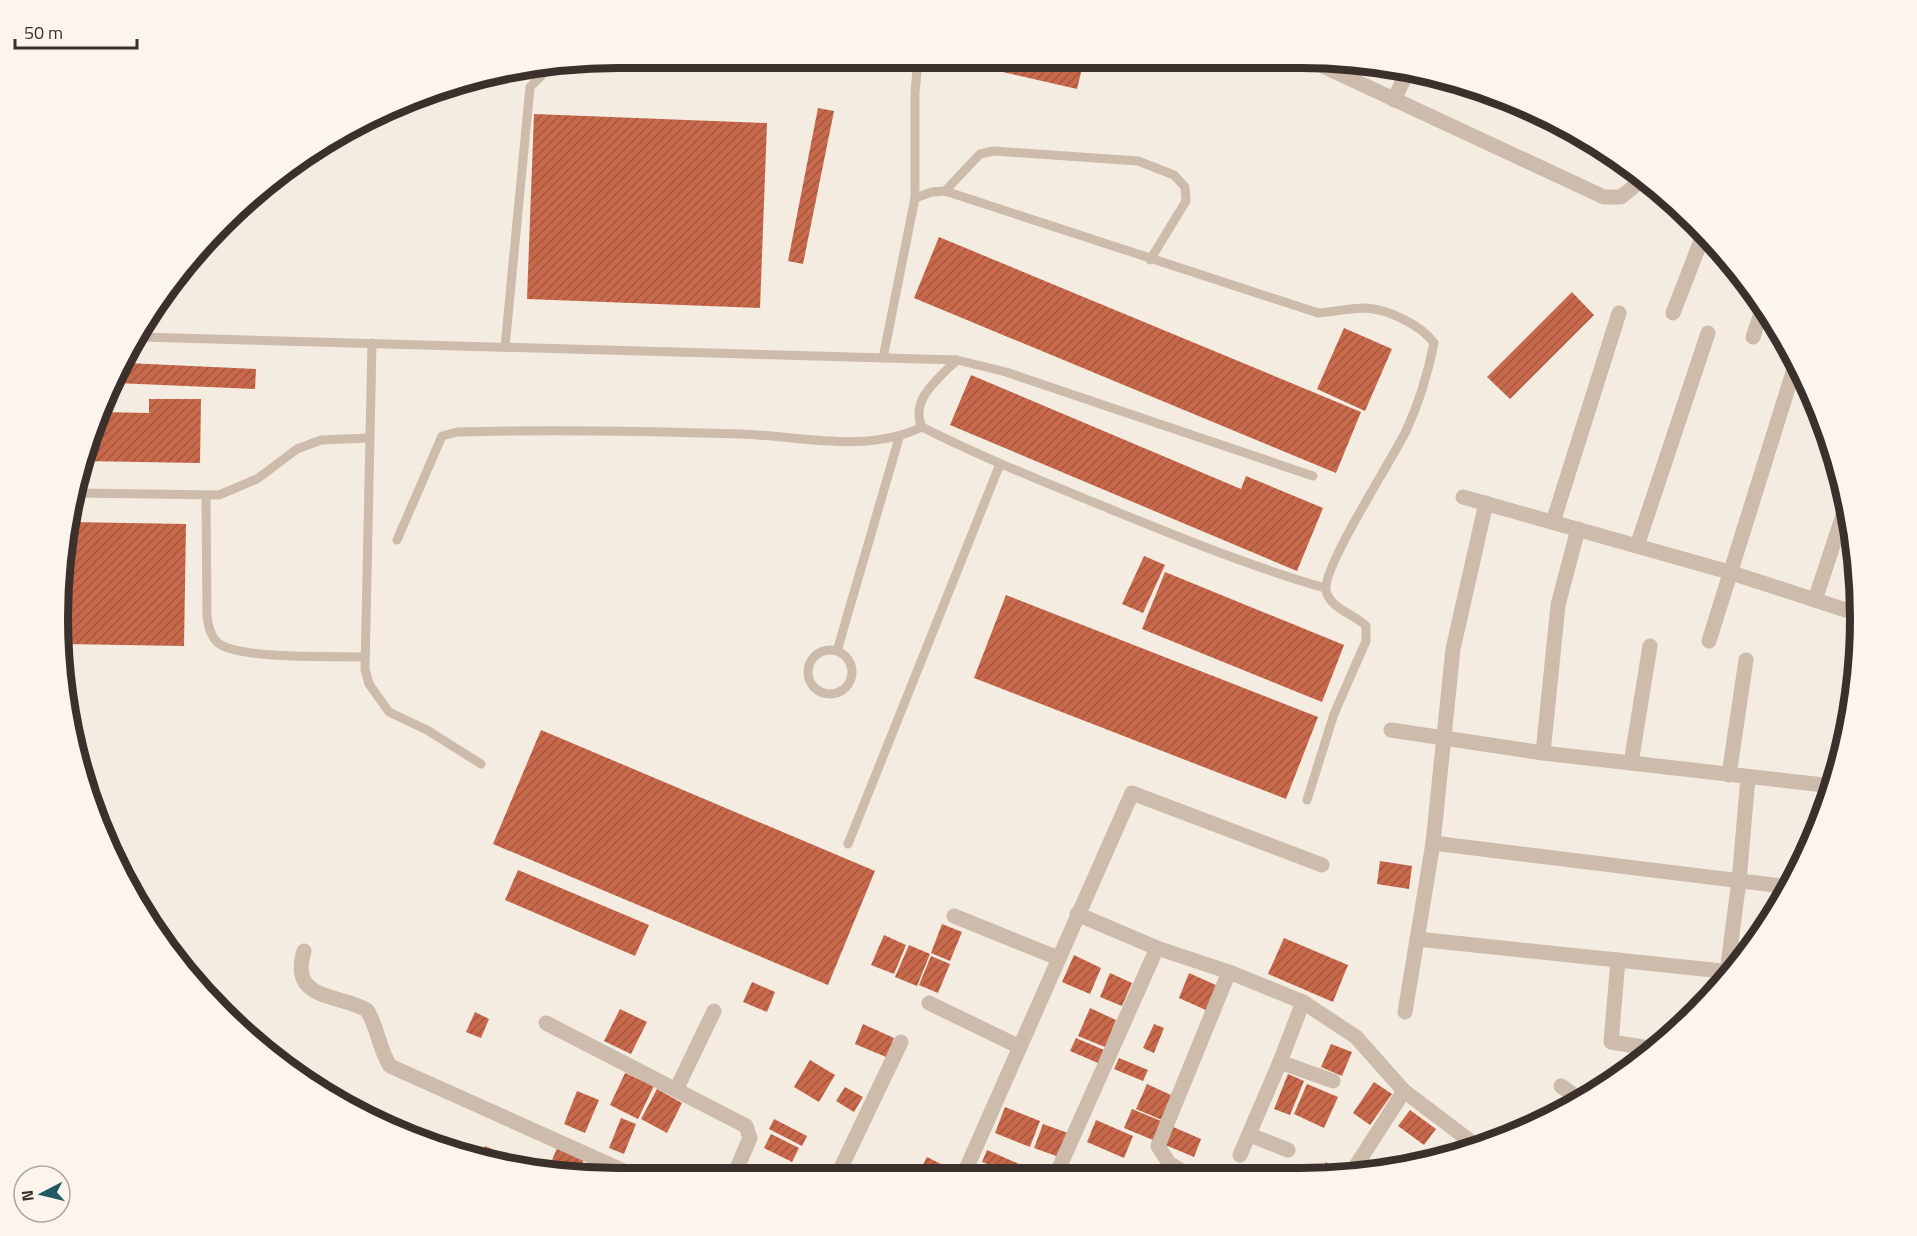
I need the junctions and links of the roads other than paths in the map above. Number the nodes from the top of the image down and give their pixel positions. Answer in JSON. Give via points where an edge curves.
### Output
{"nodes":[{"id":1,"x":917,"y":68,"type":"edge"},
{"id":2,"x":1327,"y":69,"type":"edge"},
{"id":3,"x":545,"y":72,"type":"edge"},
{"id":4,"x":1404,"y":78,"type":"edge"},
{"id":5,"x":1394,"y":100,"type":"junction"},
{"id":6,"x":1637,"y":184,"type":"edge"},
{"id":7,"x":945,"y":191,"type":"junction"},
{"id":8,"x":915,"y":198,"type":"junction"},
{"id":9,"x":1701,"y":242,"type":"edge"},
{"id":10,"x":1150,"y":260,"type":"junction"},
{"id":11,"x":1619,"y":313,"type":"dead end"},
{"id":12,"x":1673,"y":314,"type":"dead end"},
{"id":13,"x":1760,"y":317,"type":"edge"},
{"id":14,"x":1708,"y":333,"type":"dead end"},
{"id":15,"x":145,"y":337,"type":"edge"},
{"id":16,"x":1753,"y":337,"type":"dead end"},
{"id":17,"x":372,"y":343,"type":"junction"},
{"id":18,"x":505,"y":347,"type":"junction"},
{"id":19,"x":883,"y":358,"type":"junction"},
{"id":20,"x":957,"y":360,"type":"junction"},
{"id":21,"x":1792,"y":374,"type":"edge"},
{"id":22,"x":922,"y":427,"type":"junction"},
{"id":23,"x":369,"y":438,"type":"junction"},
{"id":24,"x":899,"y":438,"type":"junction"},
{"id":25,"x":1000,"y":464,"type":"junction"},
{"id":26,"x":1313,"y":476,"type":"dead end"},
{"id":27,"x":82,"y":494,"type":"edge"},
{"id":28,"x":206,"y":496,"type":"junction"},
{"id":29,"x":1463,"y":496,"type":"dead end"},
{"id":30,"x":1486,"y":503,"type":"junction"},
{"id":31,"x":1553,"y":522,"type":"junction"},
{"id":32,"x":1841,"y":522,"type":"edge"},
{"id":33,"x":1578,"y":529,"type":"junction"},
{"id":34,"x":397,"y":540,"type":"dead end"},
{"id":35,"x":1637,"y":546,"type":"junction"},
{"id":36,"x":1729,"y":572,"type":"junction"},
{"id":37,"x":1325,"y":588,"type":"junction"},
{"id":38,"x":1815,"y":600,"type":"junction"},
{"id":39,"x":1850,"y":611,"type":"edge"},
{"id":40,"x":1709,"y":641,"type":"dead end"},
{"id":41,"x":1650,"y":646,"type":"dead end"},
{"id":42,"x":837,"y":651,"type":"junction"},
{"id":43,"x":365,"y":657,"type":"junction"},
{"id":44,"x":1746,"y":660,"type":"dead end"},
{"id":45,"x":1391,"y":730,"type":"dead end"},
{"id":46,"x":1443,"y":738,"type":"junction"},
{"id":47,"x":1543,"y":753,"type":"junction"},
{"id":48,"x":1630,"y":763,"type":"junction"},
{"id":49,"x":481,"y":764,"type":"dead end"},
{"id":50,"x":1729,"y":775,"type":"junction"},
{"id":51,"x":1748,"y":777,"type":"junction"},
{"id":52,"x":1823,"y":785,"type":"edge"},
{"id":53,"x":1307,"y":800,"type":"dead end"},
{"id":54,"x":1433,"y":843,"type":"junction"},
{"id":55,"x":848,"y":844,"type":"dead end"},
{"id":56,"x":1322,"y":865,"type":"dead end"},
{"id":57,"x":1739,"y":881,"type":"junction"},
{"id":58,"x":1780,"y":886,"type":"edge"},
{"id":59,"x":1077,"y":914,"type":"junction"},
{"id":60,"x":954,"y":916,"type":"dead end"},
{"id":61,"x":1418,"y":939,"type":"junction"},
{"id":62,"x":1157,"y":948,"type":"junction"},
{"id":63,"x":304,"y":951,"type":"dead end"},
{"id":64,"x":1058,"y":958,"type":"junction"},
{"id":65,"x":1618,"y":960,"type":"junction"},
{"id":66,"x":1730,"y":960,"type":"edge"},
{"id":67,"x":1721,"y":971,"type":"edge"},
{"id":68,"x":1229,"y":972,"type":"junction"},
{"id":69,"x":929,"y":1002,"type":"dead end"},
{"id":70,"x":1303,"y":1002,"type":"junction"},
{"id":71,"x":714,"y":1011,"type":"dead end"},
{"id":72,"x":1405,"y":1011,"type":"dead end"},
{"id":73,"x":546,"y":1023,"type":"dead end"},
{"id":74,"x":901,"y":1042,"type":"dead end"},
{"id":75,"x":1644,"y":1046,"type":"edge"},
{"id":76,"x":1020,"y":1047,"type":"junction"},
{"id":77,"x":1280,"y":1062,"type":"junction"},
{"id":78,"x":1333,"y":1081,"type":"dead end"},
{"id":79,"x":1561,"y":1086,"type":"dead end"},
{"id":80,"x":676,"y":1090,"type":"junction"},
{"id":81,"x":1404,"y":1091,"type":"junction"},
{"id":82,"x":1574,"y":1095,"type":"edge"},
{"id":83,"x":1250,"y":1135,"type":"junction"},
{"id":84,"x":1470,"y":1141,"type":"edge"},
{"id":85,"x":1288,"y":1150,"type":"dead end"},
{"id":86,"x":1240,"y":1155,"type":"dead end"},
{"id":87,"x":1169,"y":1163,"type":"junction"},
{"id":88,"x":1359,"y":1165,"type":"edge"},
{"id":89,"x":618,"y":1168,"type":"edge"},
{"id":90,"x":737,"y":1168,"type":"edge"},
{"id":91,"x":841,"y":1168,"type":"edge"},
{"id":92,"x":967,"y":1168,"type":"edge"},
{"id":93,"x":1059,"y":1168,"type":"edge"},
{"id":94,"x":1166,"y":1168,"type":"edge"},
{"id":95,"x":1177,"y":1168,"type":"edge"}],
"edges":[{"from":1,"to":8,"type":"lane"},
{"from":2,"to":5,"type":"street"},
{"from":3,"to":18,"type":"lane","via":[[530,87]]},
{"from":4,"to":5,"type":"street"},
{"from":5,"to":6,"type":"street","via":[[1604,197],[1621,197]]},
{"from":7,"to":8,"type":"lane"},
{"from":7,"to":10,"type":"lane"},
{"from":7,"to":10,"type":"lane","via":[[980,154],[994,151],[1138,161],[1174,175],[1185,187],[1186,201]]},
{"from":8,"to":19,"type":"lane"},
{"from":9,"to":12,"type":"street"},
{"from":10,"to":37,"type":"lane","via":[[1318,313],[1366,308],[1401,318],[1434,343],[1407,430],[1350,529]]},
{"from":11,"to":31,"type":"street"},
{"from":13,"to":16,"type":"street"},
{"from":14,"to":35,"type":"street"},
{"from":15,"to":17,"type":"lane"},
{"from":17,"to":18,"type":"lane"},
{"from":17,"to":23,"type":"lane"},
{"from":18,"to":19,"type":"lane"},
{"from":19,"to":20,"type":"lane"},
{"from":20,"to":22,"type":"lane","via":[[921,401],[918,420]]},
{"from":20,"to":26,"type":"lane","via":[[1006,372]]},
{"from":21,"to":36,"type":"street"},
{"from":22,"to":24,"type":"lane"},
{"from":22,"to":25,"type":"lane"},
{"from":23,"to":28,"type":"lane","via":[[321,440],[297,449],[256,479],[219,495]]},
{"from":23,"to":43,"type":"lane"},
{"from":24,"to":34,"type":"lane","via":[[866,442],[752,434],[556,429],[457,432],[442,436]]},
{"from":24,"to":42,"type":"lane"},
{"from":25,"to":37,"type":"lane","via":[[1273,572]]},
{"from":25,"to":55,"type":"lane"},
{"from":27,"to":28,"type":"lane"},
{"from":28,"to":43,"type":"lane","via":[[207,616],[209,629],[218,643],[252,654]]},
{"from":29,"to":30,"type":"street"},
{"from":30,"to":31,"type":"street"},
{"from":30,"to":46,"type":"street","via":[[1453,650]]},
{"from":31,"to":33,"type":"street"},
{"from":32,"to":38,"type":"street"},
{"from":33,"to":35,"type":"street"},
{"from":33,"to":47,"type":"street","via":[[1558,605]]},
{"from":35,"to":36,"type":"street"},
{"from":36,"to":38,"type":"street"},
{"from":36,"to":40,"type":"street"},
{"from":37,"to":53,"type":"lane","via":[[1339,608],[1366,626],[1366,641],[1334,714]]},
{"from":38,"to":39,"type":"street"},
{"from":41,"to":48,"type":"street"},
{"from":42,"to":42,"type":"lane","via":[[848,659],[851,679],[842,690],[821,692],[811,682],[811,661],[822,651]]},
{"from":43,"to":49,"type":"lane","via":[[369,684],[389,712],[427,730]]},
{"from":44,"to":50,"type":"street"},
{"from":45,"to":46,"type":"street"},
{"from":46,"to":47,"type":"street"},
{"from":46,"to":54,"type":"street"},
{"from":47,"to":48,"type":"street"},
{"from":48,"to":50,"type":"street"},
{"from":50,"to":51,"type":"street"},
{"from":51,"to":52,"type":"street"},
{"from":51,"to":57,"type":"street"},
{"from":54,"to":57,"type":"street"},
{"from":54,"to":61,"type":"street"},
{"from":56,"to":59,"type":"street","via":[[1132,793]]},
{"from":57,"to":58,"type":"street"},
{"from":57,"to":66,"type":"street"},
{"from":59,"to":62,"type":"street"},
{"from":59,"to":64,"type":"street"},
{"from":60,"to":64,"type":"street"},
{"from":61,"to":65,"type":"street"},
{"from":61,"to":72,"type":"street"},
{"from":62,"to":68,"type":"street"},
{"from":62,"to":93,"type":"street"},
{"from":63,"to":89,"type":"street","via":[[300,965],[304,984],[312,991],[367,1010],[382,1054],[390,1065]]},
{"from":64,"to":76,"type":"street"},
{"from":65,"to":67,"type":"street"},
{"from":65,"to":75,"type":"street","via":[[1611,1042]]},
{"from":68,"to":70,"type":"street"},
{"from":68,"to":87,"type":"street","via":[[1158,1146]]},
{"from":69,"to":76,"type":"street"},
{"from":70,"to":77,"type":"street"},
{"from":70,"to":81,"type":"street","via":[[1356,1037]]},
{"from":71,"to":80,"type":"street"},
{"from":73,"to":80,"type":"street"},
{"from":74,"to":91,"type":"street"},
{"from":76,"to":92,"type":"street"},
{"from":77,"to":78,"type":"street"},
{"from":77,"to":83,"type":"street"},
{"from":79,"to":82,"type":"street"},
{"from":80,"to":90,"type":"street","via":[[746,1126],[750,1138]]},
{"from":81,"to":84,"type":"street"},
{"from":81,"to":88,"type":"street"},
{"from":83,"to":85,"type":"street"},
{"from":83,"to":86,"type":"street"},
{"from":87,"to":94,"type":"street"},
{"from":87,"to":95,"type":"street"}]}
